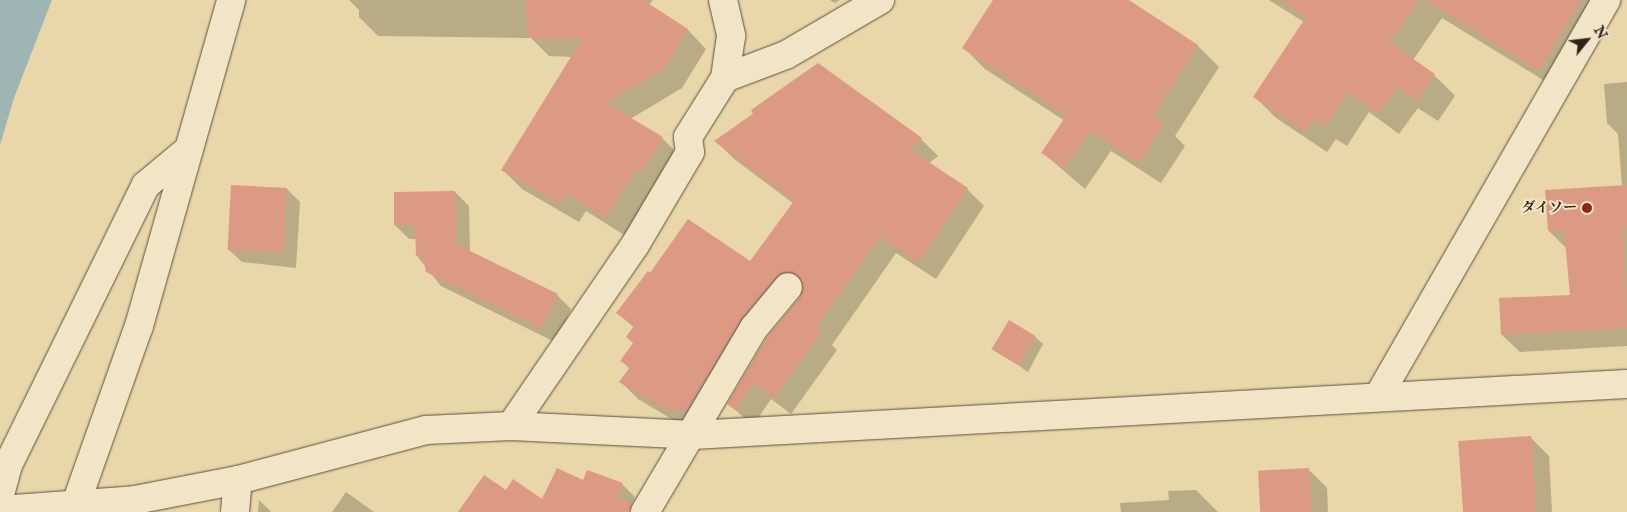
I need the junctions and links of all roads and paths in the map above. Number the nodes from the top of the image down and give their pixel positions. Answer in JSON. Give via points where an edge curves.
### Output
{"nodes":[{"id":1,"x":231,"y":0,"type":"edge"},
{"id":2,"x":723,"y":0,"type":"edge"},
{"id":3,"x":880,"y":0,"type":"edge"},
{"id":4,"x":1606,"y":0,"type":"edge"},
{"id":5,"x":725,"y":78,"type":"junction"},
{"id":6,"x":188,"y":150,"type":"junction"},
{"id":7,"x":788,"y":287,"type":"dead end"},
{"id":8,"x":1627,"y":384,"type":"edge"},
{"id":9,"x":1378,"y":397,"type":"junction"},
{"id":10,"x":511,"y":426,"type":"junction"},
{"id":11,"x":693,"y":435,"type":"junction"},
{"id":12,"x":238,"y":480,"type":"junction"},
{"id":13,"x":0,"y":495,"type":"edge"},
{"id":14,"x":65,"y":509,"type":"edge"},
{"id":15,"x":0,"y":510,"type":"edge"},
{"id":16,"x":235,"y":512,"type":"edge"},
{"id":17,"x":645,"y":512,"type":"edge"}],
"edges":[{"from":1,"to":6,"type":"street"},
{"from":2,"to":5,"type":"street","via":[[731,36]]},
{"from":3,"to":5,"type":"street","via":[[786,55]]},
{"from":4,"to":9,"type":"street"},
{"from":5,"to":10,"type":"street","via":[[688,137],[690,152],[635,245]]},
{"from":6,"to":13,"type":"street","via":[[146,185],[8,465]]},
{"from":6,"to":14,"type":"street","via":[[139,326]]},
{"from":7,"to":11,"type":"street","via":[[754,328]]},
{"from":8,"to":9,"type":"street"},
{"from":9,"to":11,"type":"street"},
{"from":10,"to":11,"type":"street"},
{"from":10,"to":12,"type":"street","via":[[426,430]]},
{"from":11,"to":17,"type":"street"},
{"from":12,"to":14,"type":"street","via":[[135,500]]},
{"from":12,"to":16,"type":"street"},
{"from":14,"to":15,"type":"street"}]}
